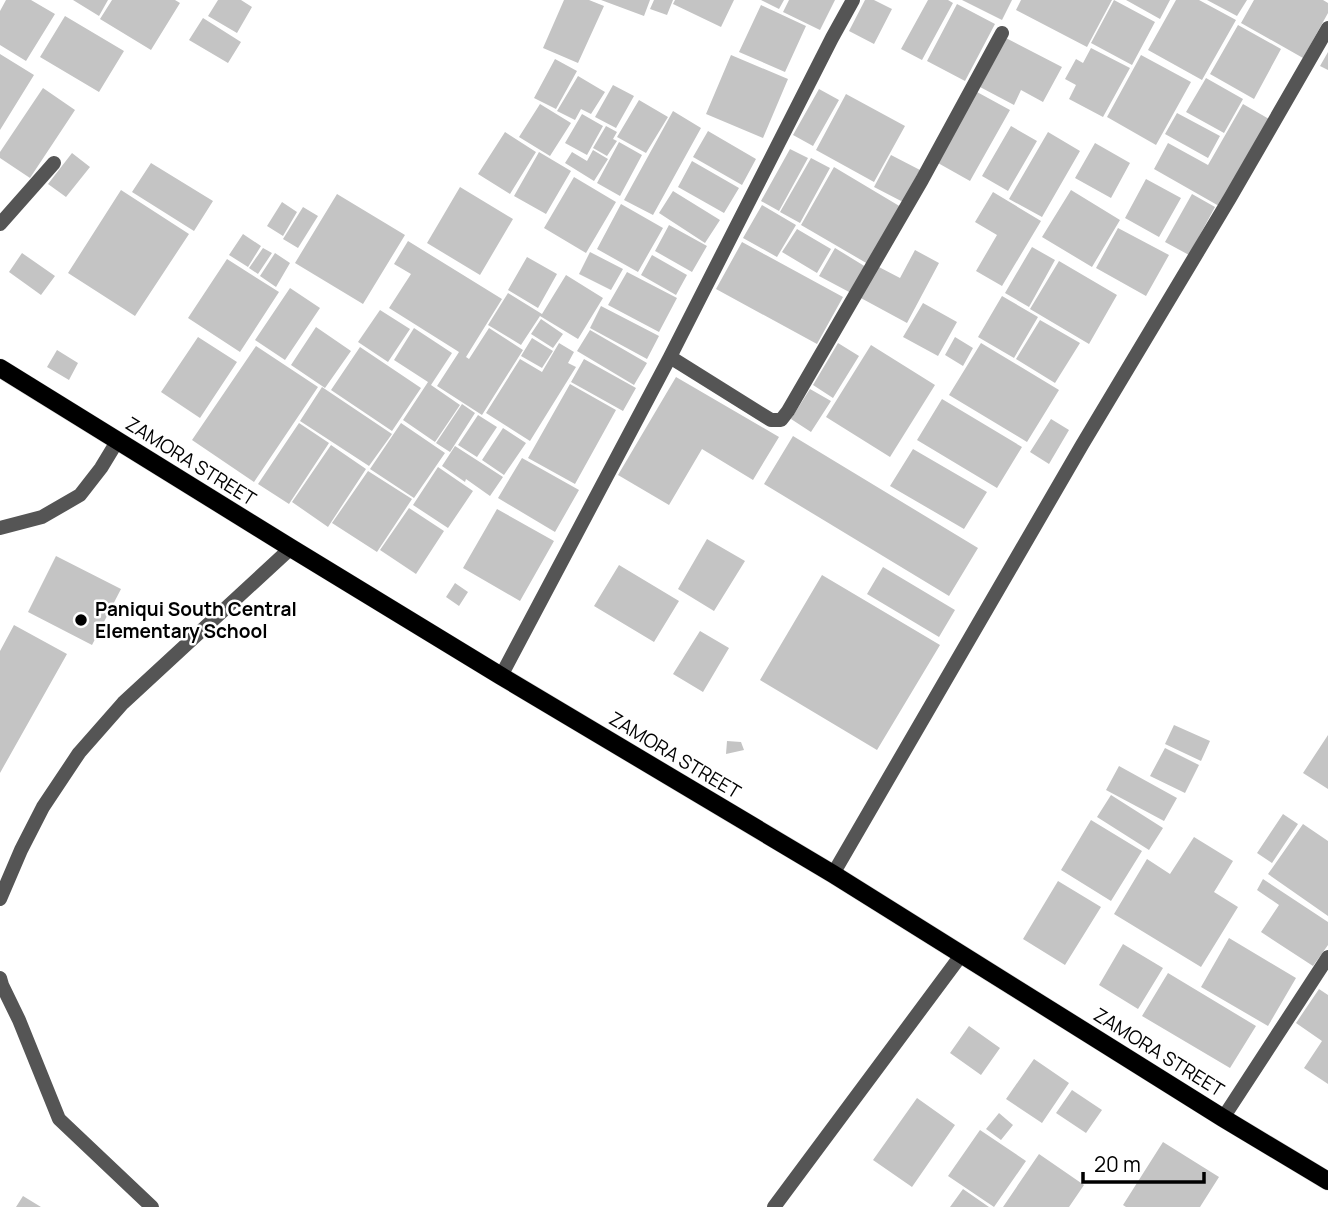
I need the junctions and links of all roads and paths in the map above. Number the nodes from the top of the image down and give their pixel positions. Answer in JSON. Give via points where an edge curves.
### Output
{"nodes":[{"id":1,"x":853,"y":0,"type":"edge"},
{"id":2,"x":1328,"y":28,"type":"edge"},
{"id":3,"x":1002,"y":33,"type":"dead end"},
{"id":4,"x":54,"y":163,"type":"dead end"},
{"id":5,"x":0,"y":224,"type":"edge"},
{"id":6,"x":670,"y":357,"type":"junction"},
{"id":7,"x":0,"y":368,"type":"edge"},
{"id":8,"x":118,"y":440,"type":"junction"},
{"id":9,"x":0,"y":528,"type":"edge"},
{"id":10,"x":290,"y":548,"type":"junction"},
{"id":11,"x":501,"y":676,"type":"junction"},
{"id":12,"x":833,"y":874,"type":"junction"},
{"id":13,"x":0,"y":900,"type":"edge"},
{"id":14,"x":962,"y":954,"type":"junction"},
{"id":15,"x":1328,"y":957,"type":"edge"},
{"id":16,"x":0,"y":978,"type":"edge"},
{"id":17,"x":1223,"y":1118,"type":"junction"},
{"id":18,"x":1328,"y":1181,"type":"edge"},
{"id":19,"x":152,"y":1207,"type":"edge"},
{"id":20,"x":774,"y":1207,"type":"edge"}],
"edges":[{"from":1,"to":6,"type":"street"},
{"from":2,"to":12,"type":"street"},
{"from":3,"to":6,"type":"street","via":[[781,420],[771,420]]},
{"from":4,"to":5,"type":"street"},
{"from":6,"to":11,"type":"street"},
{"from":7,"to":8,"type":"main road","name":"ZAMORA STREET"},
{"from":8,"to":9,"type":"street","via":[[80,495],[42,517]]},
{"from":8,"to":10,"type":"main road","name":"ZAMORA STREET"},
{"from":10,"to":11,"type":"main road","name":"ZAMORA STREET"},
{"from":10,"to":13,"type":"street","via":[[123,703],[79,753],[43,807]]},
{"from":11,"to":12,"type":"main road","name":"ZAMORA STREET"},
{"from":12,"to":14,"type":"main road","name":"ZAMORA STREET"},
{"from":14,"to":17,"type":"main road","name":"ZAMORA STREET"},
{"from":14,"to":20,"type":"street"},
{"from":15,"to":17,"type":"street"},
{"from":16,"to":19,"type":"street","via":[[59,1119]]},
{"from":17,"to":18,"type":"main road","name":"ZAMORA STREET"}]}
